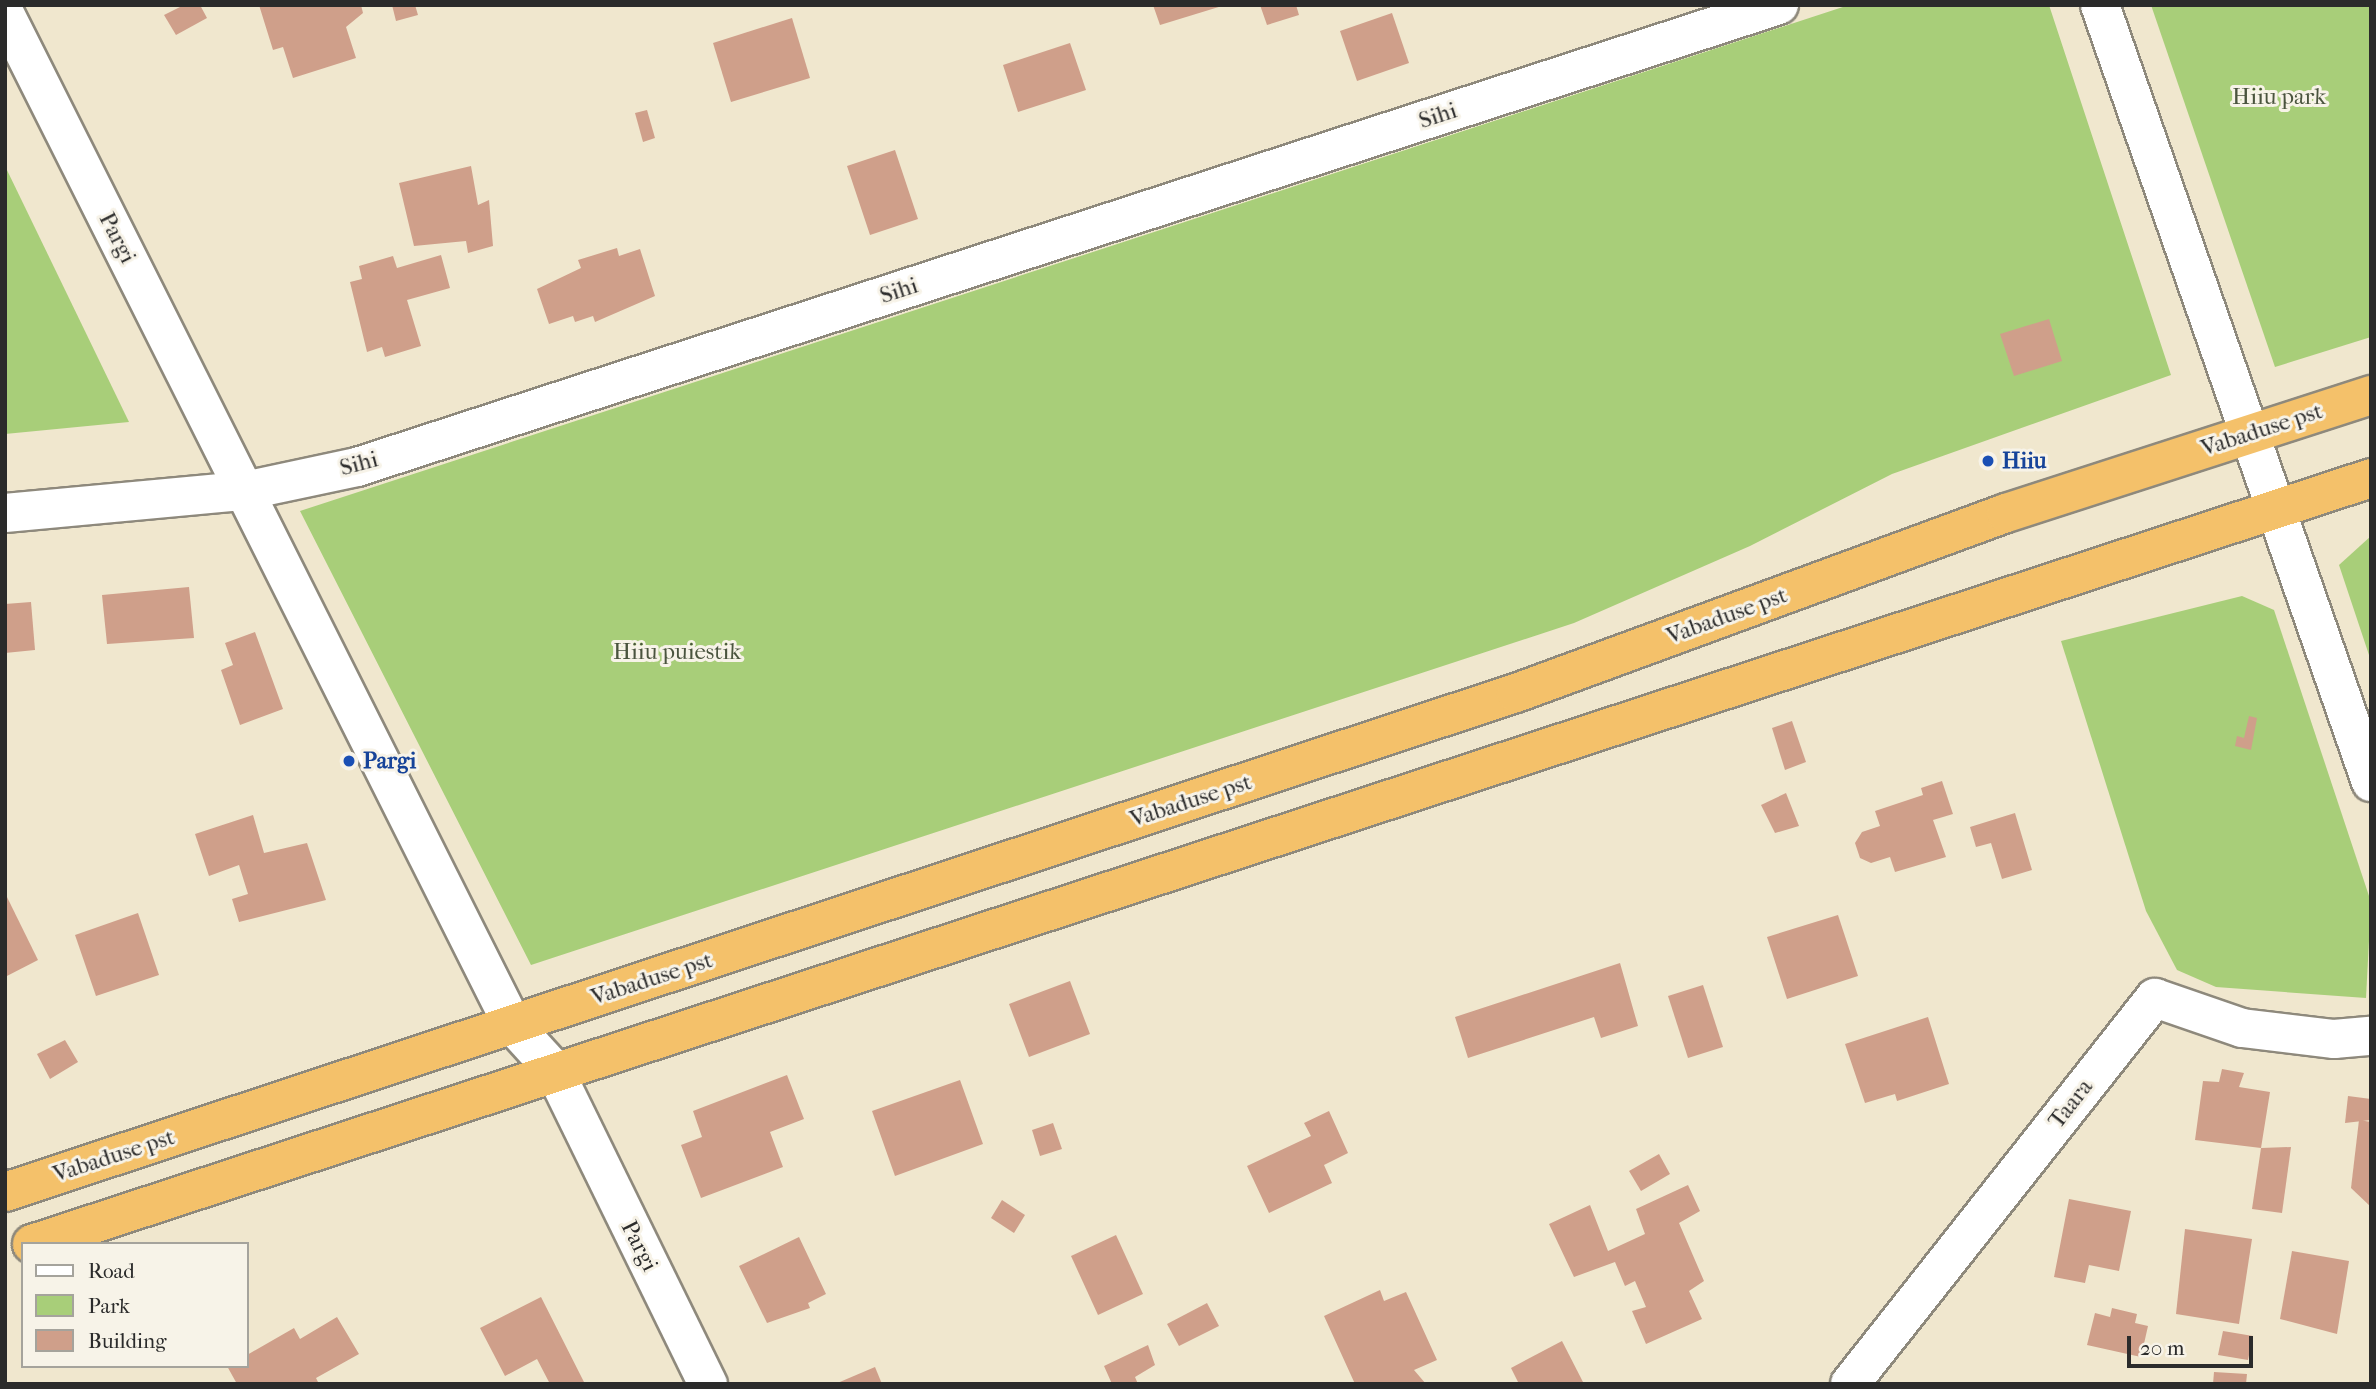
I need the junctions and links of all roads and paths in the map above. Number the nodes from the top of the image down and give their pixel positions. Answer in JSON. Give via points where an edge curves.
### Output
{"nodes":[{"id":1,"x":1779,"y":5,"type":"edge"},
{"id":2,"x":2100,"y":5,"type":"edge"},
{"id":3,"x":5,"y":14,"type":"edge"},
{"id":4,"x":2371,"y":395,"type":"edge"},
{"id":5,"x":2248,"y":435,"type":"junction"},
{"id":6,"x":2371,"y":478,"type":"edge"},
{"id":7,"x":244,"y":491,"type":"junction"},
{"id":8,"x":2279,"y":508,"type":"junction"},
{"id":9,"x":5,"y":513,"type":"edge"},
{"id":10,"x":2371,"y":782,"type":"edge"},
{"id":11,"x":512,"y":1024,"type":"junction"},
{"id":12,"x":2371,"y":1035,"type":"edge"},
{"id":13,"x":554,"y":1070,"type":"junction"},
{"id":14,"x":5,"y":1192,"type":"edge"},
{"id":15,"x":38,"y":1242,"type":"edge"},
{"id":16,"x":708,"y":1384,"type":"edge"},
{"id":17,"x":1850,"y":1384,"type":"edge"}],
"edges":[{"from":1,"to":7,"type":"street","name":"Sihi","via":[[357,467]]},
{"from":2,"to":5,"type":"street"},
{"from":3,"to":7,"type":"street","name":"Pargi"},
{"from":4,"to":5,"type":"highway","name":"Vabaduse pst"},
{"from":5,"to":8,"type":"street"},
{"from":5,"to":11,"type":"highway","name":"Vabaduse pst","via":[[2006,513],[1516,693]]},
{"from":6,"to":8,"type":"highway"},
{"from":7,"to":9,"type":"street","name":"Sihi"},
{"from":7,"to":11,"type":"street","name":"Pargi"},
{"from":8,"to":10,"type":"street"},
{"from":8,"to":13,"type":"highway"},
{"from":11,"to":13,"type":"street","name":"Pargi"},
{"from":11,"to":14,"type":"highway","name":"Vabaduse pst"},
{"from":12,"to":17,"type":"street","name":"Taara","via":[[2334,1039],[2242,1028],[2155,998]]},
{"from":13,"to":15,"type":"highway"},
{"from":13,"to":16,"type":"street","name":"Pargi"}]}
